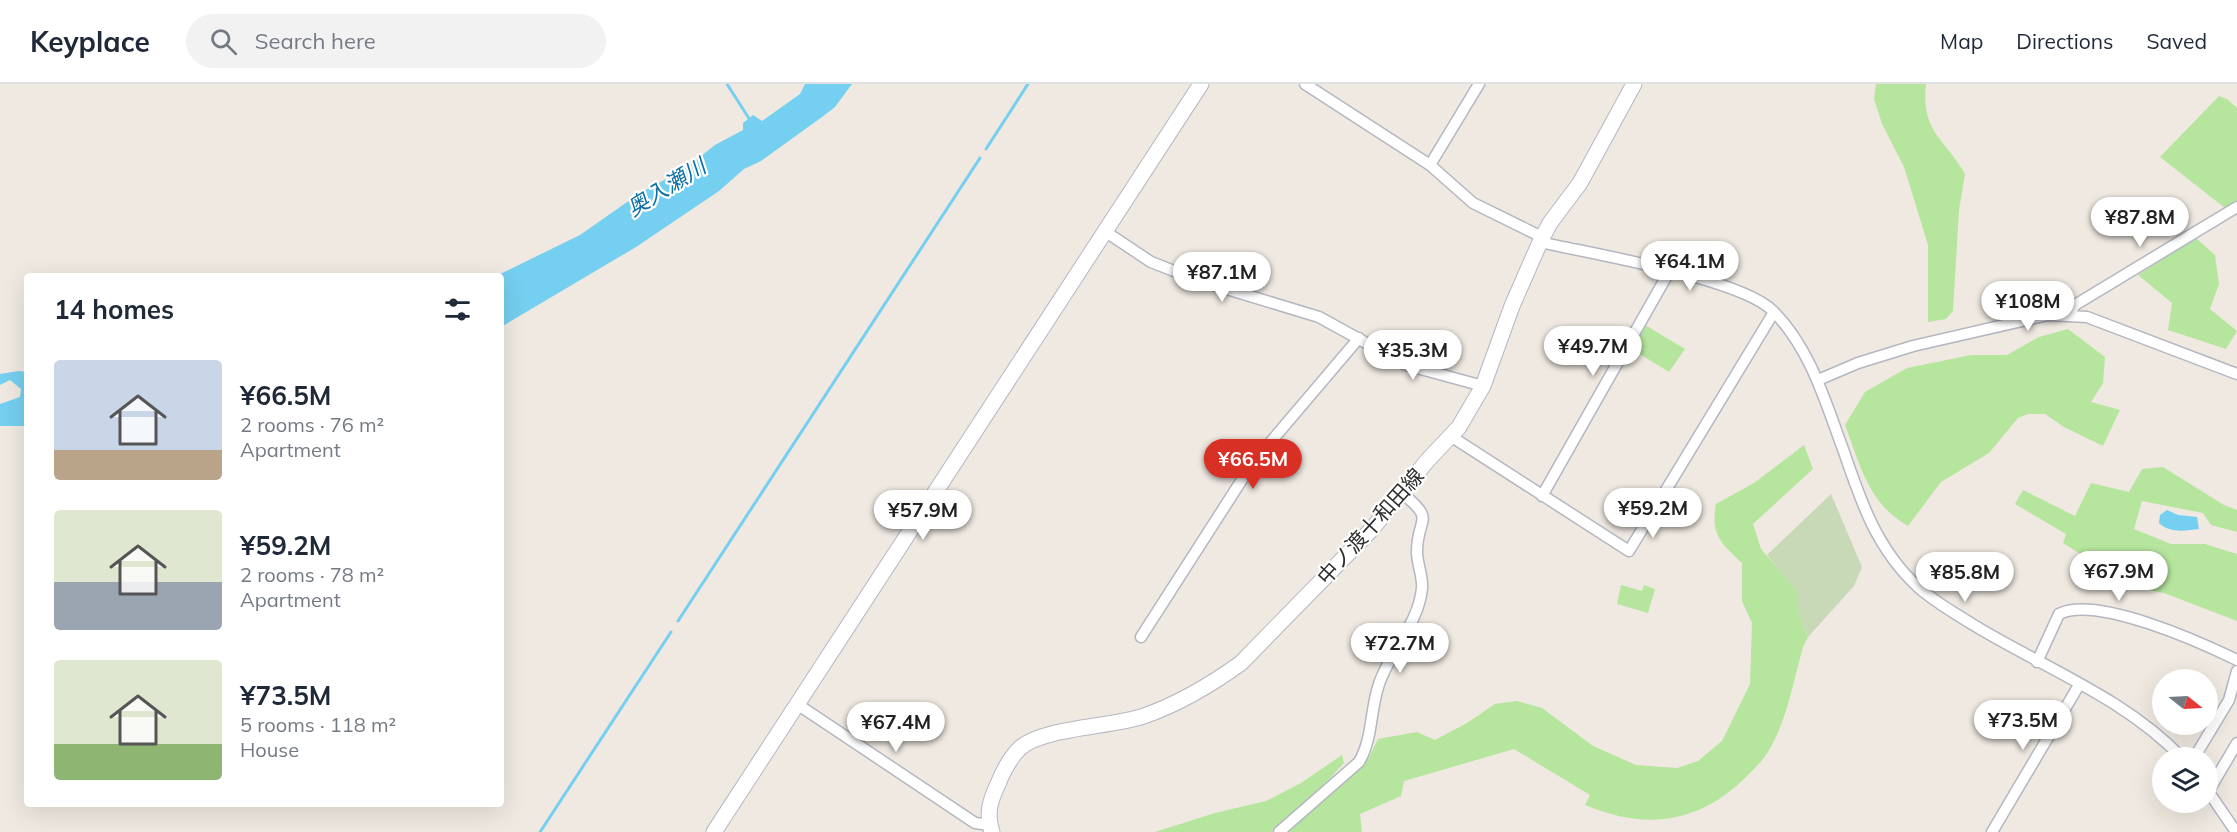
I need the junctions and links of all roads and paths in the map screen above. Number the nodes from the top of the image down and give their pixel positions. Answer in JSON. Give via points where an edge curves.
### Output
{"nodes":[{"id":1,"x":1201,"y":84,"type":"edge"},
{"id":2,"x":1305,"y":84,"type":"edge"},
{"id":3,"x":1479,"y":84,"type":"edge"},
{"id":4,"x":1635,"y":84,"type":"edge"},
{"id":5,"x":1430,"y":165,"type":"junction"},
{"id":6,"x":2237,"y":207,"type":"edge"},
{"id":7,"x":1106,"y":232,"type":"junction"},
{"id":8,"x":1541,"y":240,"type":"junction"},
{"id":9,"x":1669,"y":272,"type":"junction"},
{"id":10,"x":1774,"y":312,"type":"junction"},
{"id":11,"x":2069,"y":315,"type":"junction"},
{"id":12,"x":1359,"y":338,"type":"junction"},
{"id":13,"x":2237,"y":374,"type":"edge"},
{"id":14,"x":1818,"y":380,"type":"junction"},
{"id":15,"x":1482,"y":386,"type":"junction"},
{"id":16,"x":1452,"y":437,"type":"junction"},
{"id":17,"x":1402,"y":493,"type":"junction"},
{"id":18,"x":1542,"y":496,"type":"junction"},
{"id":19,"x":1141,"y":637,"type":"dead end"},
{"id":20,"x":2237,"y":660,"type":"edge"},
{"id":21,"x":2037,"y":662,"type":"junction"},
{"id":22,"x":2237,"y":671,"type":"edge"},
{"id":23,"x":2079,"y":685,"type":"junction"},
{"id":24,"x":797,"y":704,"type":"junction"},
{"id":25,"x":2237,"y":743,"type":"edge"},
{"id":26,"x":2169,"y":747,"type":"edge"},
{"id":27,"x":2201,"y":747,"type":"edge"},
{"id":28,"x":2218,"y":774,"type":"edge"},
{"id":29,"x":2218,"y":808,"type":"edge"},
{"id":30,"x":991,"y":829,"type":"edge"},
{"id":31,"x":2231,"y":830,"type":"edge"},
{"id":32,"x":714,"y":832,"type":"edge"},
{"id":33,"x":1279,"y":832,"type":"edge"},
{"id":34,"x":1992,"y":832,"type":"edge"}],
"edges":[{"from":1,"to":7,"type":"main road"},
{"from":2,"to":5,"type":"street"},
{"from":3,"to":5,"type":"street"},
{"from":4,"to":8,"type":"main road","name":"中ノ渡十和田線","via":[[1580,183]]},
{"from":5,"to":8,"type":"street","via":[[1473,203]]},
{"from":6,"to":11,"type":"street","via":[[2075,305]]},
{"from":7,"to":12,"type":"street","via":[[1150,262],[1319,317]]},
{"from":7,"to":24,"type":"main road"},
{"from":8,"to":9,"type":"street"},
{"from":8,"to":15,"type":"main road","name":"中ノ渡十和田線"},
{"from":9,"to":10,"type":"street","via":[[1736,290]]},
{"from":9,"to":18,"type":"street"},
{"from":10,"to":14,"type":"street"},
{"from":10,"to":18,"type":"street","via":[[1629,551]]},
{"from":11,"to":13,"type":"street","via":[[2113,327]]},
{"from":11,"to":14,"type":"street","via":[[2031,317],[1952,336],[1858,363]]},
{"from":12,"to":15,"type":"street","via":[[1406,364]]},
{"from":12,"to":19,"type":"street","via":[[1252,464]]},
{"from":14,"to":21,"type":"street","via":[[1861,503],[1897,566],[1940,604]]},
{"from":15,"to":16,"type":"main road","name":"中ノ渡十和田線","via":[[1474,406]]},
{"from":16,"to":17,"type":"main road","name":"中ノ渡十和田線"},
{"from":16,"to":18,"type":"street"},
{"from":17,"to":30,"type":"main road","name":"中ノ渡十和田線","via":[[1290,614],[1227,673],[1144,716],[1044,736],[1021,747],[1003,773],[990,803]]},
{"from":17,"to":33,"type":"street","via":[[1424,516],[1417,549],[1422,588],[1377,689],[1367,748],[1359,762]]},
{"from":20,"to":21,"type":"street","via":[[2164,627],[2077,608],[2059,614]]},
{"from":21,"to":23,"type":"street"},
{"from":22,"to":27,"type":"street","via":[[2229,700]]},
{"from":23,"to":26,"type":"street","via":[[2141,722]]},
{"from":23,"to":34,"type":"street"},
{"from":24,"to":30,"type":"street","via":[[975,823]]},
{"from":24,"to":32,"type":"main road"},
{"from":25,"to":28,"type":"street"},
{"from":29,"to":31,"type":"street"}]}
